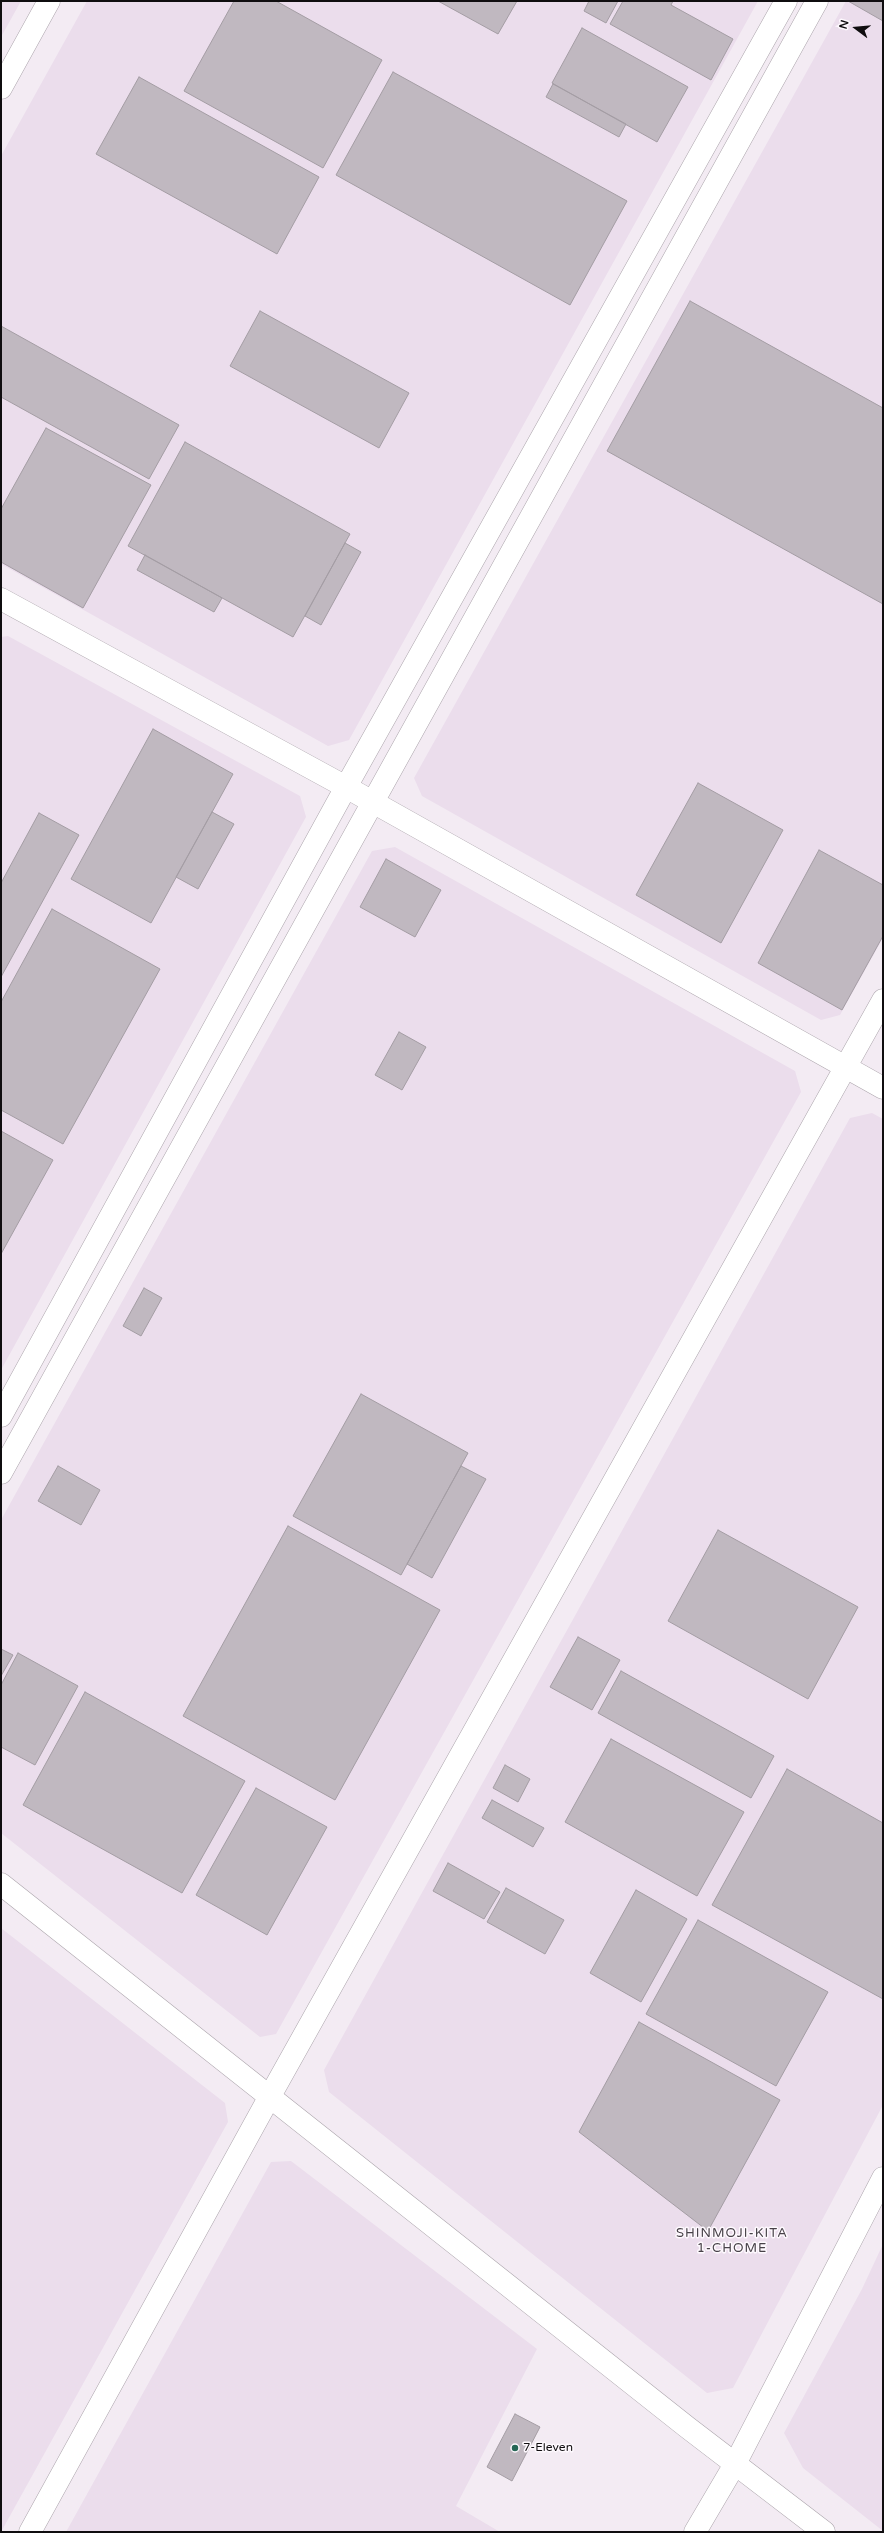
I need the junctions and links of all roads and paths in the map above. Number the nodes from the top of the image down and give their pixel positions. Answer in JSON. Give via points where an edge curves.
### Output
{"nodes":[{"id":1,"x":49,"y":1,"type":"edge"},
{"id":2,"x":786,"y":1,"type":"edge"},
{"id":3,"x":817,"y":1,"type":"edge"},
{"id":4,"x":1,"y":88,"type":"edge"},
{"id":5,"x":1,"y":599,"type":"edge"},
{"id":6,"x":346,"y":787,"type":"junction"},
{"id":7,"x":373,"y":802,"type":"junction"},
{"id":8,"x":883,"y":1000,"type":"edge"},
{"id":9,"x":845,"y":1068,"type":"junction"},
{"id":10,"x":883,"y":1088,"type":"edge"},
{"id":11,"x":1,"y":1416,"type":"edge"},
{"id":12,"x":1,"y":1473,"type":"edge"},
{"id":13,"x":1,"y":1884,"type":"edge"},
{"id":14,"x":270,"y":2096,"type":"junction"},
{"id":15,"x":883,"y":2178,"type":"edge"},
{"id":16,"x":735,"y":2464,"type":"junction"},
{"id":17,"x":30,"y":2532,"type":"edge"},
{"id":18,"x":695,"y":2532,"type":"edge"},
{"id":19,"x":824,"y":2532,"type":"edge"}],
"edges":[{"from":1,"to":4,"type":"street"},
{"from":2,"to":6,"type":"street"},
{"from":3,"to":7,"type":"street"},
{"from":5,"to":6,"type":"street"},
{"from":6,"to":7,"type":"street"},
{"from":6,"to":11,"type":"street"},
{"from":7,"to":9,"type":"street"},
{"from":7,"to":12,"type":"street"},
{"from":8,"to":9,"type":"street"},
{"from":9,"to":10,"type":"street"},
{"from":9,"to":14,"type":"street"},
{"from":13,"to":14,"type":"street"},
{"from":14,"to":16,"type":"street"},
{"from":14,"to":17,"type":"street"},
{"from":15,"to":16,"type":"street"},
{"from":16,"to":18,"type":"street"},
{"from":16,"to":19,"type":"street"}]}
